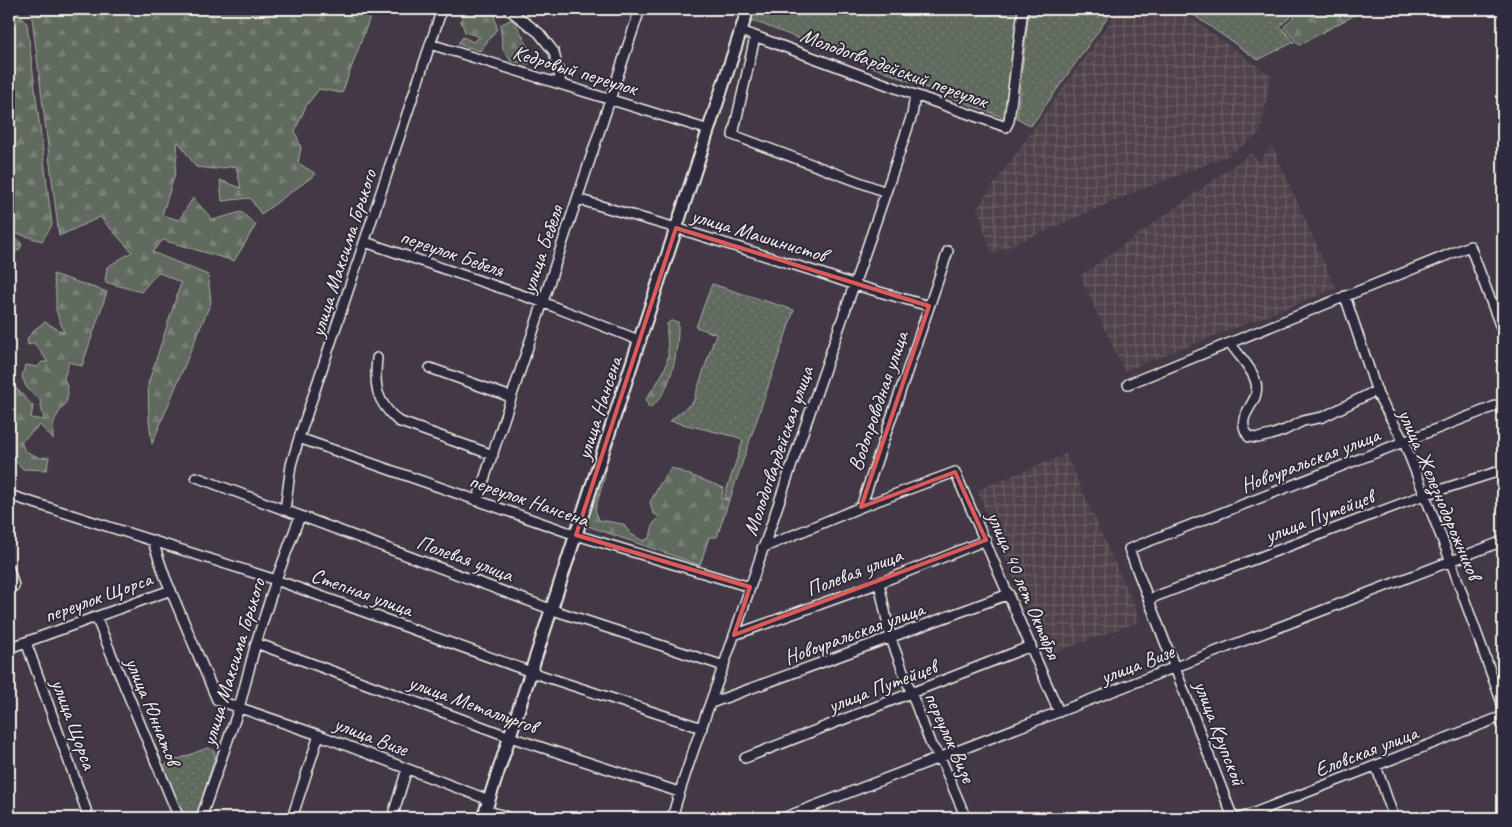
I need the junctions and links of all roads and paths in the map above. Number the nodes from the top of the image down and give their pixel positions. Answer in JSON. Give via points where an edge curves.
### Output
{"nodes":[{"id":1,"x":442,"y":9,"type":"edge"},
{"id":2,"x":508,"y":9,"type":"edge"},
{"id":3,"x":640,"y":9,"type":"edge"},
{"id":4,"x":748,"y":9,"type":"edge"},
{"id":5,"x":1023,"y":9,"type":"edge"},
{"id":6,"x":741,"y":31,"type":"junction"},
{"id":7,"x":755,"y":37,"type":"junction"},
{"id":8,"x":430,"y":44,"type":"junction"},
{"id":9,"x":561,"y":83,"type":"junction"},
{"id":10,"x":915,"y":95,"type":"junction"},
{"id":11,"x":611,"y":99,"type":"junction"},
{"id":12,"x":709,"y":130,"type":"junction"},
{"id":13,"x":886,"y":192,"type":"junction"},
{"id":14,"x":577,"y":200,"type":"junction"},
{"id":15,"x":676,"y":228,"type":"junction"},
{"id":16,"x":365,"y":242,"type":"junction"},
{"id":17,"x":948,"y":250,"type":"dead end"},
{"id":18,"x":855,"y":285,"type":"junction"},
{"id":19,"x":1345,"y":296,"type":"junction"},
{"id":20,"x":542,"y":302,"type":"junction"},
{"id":21,"x":929,"y":306,"type":"junction"},
{"id":22,"x":1503,"y":333,"type":"edge"},
{"id":23,"x":641,"y":340,"type":"junction"},
{"id":24,"x":1232,"y":342,"type":"junction"},
{"id":25,"x":377,"y":358,"type":"dead end"},
{"id":26,"x":430,"y":368,"type":"dead end"},
{"id":27,"x":1128,"y":384,"type":"dead end"},
{"id":28,"x":1377,"y":390,"type":"junction"},
{"id":29,"x":512,"y":397,"type":"junction"},
{"id":30,"x":1503,"y":403,"type":"edge"},
{"id":31,"x":299,"y":438,"type":"junction"},
{"id":32,"x":1404,"y":442,"type":"junction"},
{"id":33,"x":493,"y":455,"type":"junction"},
{"id":34,"x":1503,"y":470,"type":"edge"},
{"id":35,"x":196,"y":477,"type":"dead end"},
{"id":36,"x":9,"y":495,"type":"edge"},
{"id":37,"x":1424,"y":495,"type":"junction"},
{"id":38,"x":477,"y":501,"type":"junction"},
{"id":39,"x":861,"y":507,"type":"junction"},
{"id":40,"x":285,"y":510,"type":"junction"},
{"id":41,"x":300,"y":516,"type":"junction"},
{"id":42,"x":576,"y":535,"type":"junction"},
{"id":43,"x":986,"y":540,"type":"junction"},
{"id":44,"x":1503,"y":541,"type":"edge"},
{"id":45,"x":153,"y":542,"type":"junction"},
{"id":46,"x":762,"y":548,"type":"junction"},
{"id":47,"x":1129,"y":549,"type":"joint"},
{"id":48,"x":1451,"y":562,"type":"junction"},
{"id":49,"x":9,"y":569,"type":"edge"},
{"id":50,"x":276,"y":580,"type":"junction"},
{"id":51,"x":879,"y":583,"type":"junction"},
{"id":52,"x":750,"y":587,"type":"junction"},
{"id":53,"x":9,"y":588,"type":"edge"},
{"id":54,"x":170,"y":590,"type":"junction"},
{"id":55,"x":1009,"y":594,"type":"junction"},
{"id":56,"x":1148,"y":599,"type":"junction"},
{"id":57,"x":553,"y":610,"type":"junction"},
{"id":58,"x":96,"y":617,"type":"junction"},
{"id":59,"x":734,"y":635,"type":"junction"},
{"id":60,"x":891,"y":639,"type":"junction"},
{"id":61,"x":26,"y":642,"type":"junction"},
{"id":62,"x":256,"y":643,"type":"junction"},
{"id":63,"x":1031,"y":646,"type":"junction"},
{"id":64,"x":9,"y":648,"type":"edge"},
{"id":65,"x":724,"y":666,"type":"junction"},
{"id":66,"x":1176,"y":668,"type":"junction"},
{"id":67,"x":531,"y":672,"type":"junction"},
{"id":68,"x":912,"y":694,"type":"junction"},
{"id":69,"x":711,"y":703,"type":"junction"},
{"id":70,"x":1503,"y":706,"type":"edge"},
{"id":71,"x":239,"y":708,"type":"junction"},
{"id":72,"x":1059,"y":712,"type":"junction"},
{"id":73,"x":1503,"y":716,"type":"edge"},
{"id":74,"x":702,"y":728,"type":"junction"},
{"id":75,"x":319,"y":735,"type":"junction"},
{"id":76,"x":510,"y":737,"type":"junction"},
{"id":77,"x":940,"y":757,"type":"junction"},
{"id":78,"x":746,"y":758,"type":"dead end"},
{"id":79,"x":1376,"y":766,"type":"junction"},
{"id":80,"x":407,"y":769,"type":"junction"},
{"id":81,"x":679,"y":792,"type":"junction"},
{"id":82,"x":486,"y":810,"type":"edge"},
{"id":83,"x":89,"y":818,"type":"edge"},
{"id":84,"x":179,"y":818,"type":"edge"},
{"id":85,"x":201,"y":818,"type":"edge"},
{"id":86,"x":292,"y":818,"type":"edge"},
{"id":87,"x":392,"y":818,"type":"edge"},
{"id":88,"x":510,"y":818,"type":"edge"},
{"id":89,"x":672,"y":818,"type":"edge"},
{"id":90,"x":783,"y":818,"type":"edge"},
{"id":91,"x":966,"y":818,"type":"edge"},
{"id":92,"x":1233,"y":818,"type":"edge"},
{"id":93,"x":1241,"y":818,"type":"edge"},
{"id":94,"x":1394,"y":818,"type":"edge"}],
"edges":[{"from":1,"to":8,"type":"street","name":"улица Максима Горького"},
{"from":2,"to":9,"type":"street","via":[[539,33],[554,52]]},
{"from":3,"to":11,"type":"street","name":"улица Бебеля"},
{"from":4,"to":6,"type":"main road","name":"улица Нансена"},
{"from":5,"to":10,"type":"street","name":"Молодогвардейский переулок","via":[[1006,127]]},
{"from":6,"to":7,"type":"street","name":"Молодогвардейский переулок"},
{"from":6,"to":12,"type":"main road","name":"улица Нансена"},
{"from":7,"to":10,"type":"street","name":"Молодогвардейский переулок"},
{"from":7,"to":13,"type":"street","via":[[733,136]]},
{"from":8,"to":9,"type":"street","name":"Кедровый переулок"},
{"from":8,"to":16,"type":"street","name":"улица Максима Горького"},
{"from":9,"to":11,"type":"street","name":"Кедровый переулок"},
{"from":10,"to":13,"type":"street","name":"Молодогвардейская улица","via":[[912,115]]},
{"from":11,"to":12,"type":"street","name":"Кедровый переулок"},
{"from":11,"to":14,"type":"street","name":"улица Бебеля"},
{"from":12,"to":15,"type":"main road","name":"улица Нансена"},
{"from":13,"to":18,"type":"street","name":"Молодогвардейская улица"},
{"from":14,"to":15,"type":"street","name":"улица Машинистов"},
{"from":14,"to":20,"type":"street","name":"улица Бебеля"},
{"from":15,"to":18,"type":"street","name":"улица Машинистов"},
{"from":15,"to":23,"type":"main road","name":"улица Нансена"},
{"from":16,"to":20,"type":"street","name":"переулок Бебеля"},
{"from":16,"to":31,"type":"street","name":"улица Максима Горького"},
{"from":17,"to":21,"type":"street","name":"Водопроводная улица"},
{"from":18,"to":21,"type":"street","name":"улица Машинистов"},
{"from":18,"to":46,"type":"street","name":"Молодогвардейская улица"},
{"from":19,"to":22,"type":"street","via":[[1470,246]]},
{"from":19,"to":24,"type":"street"},
{"from":19,"to":28,"type":"street","name":"улица Железнодорожников"},
{"from":20,"to":23,"type":"street","name":"переулок Бебеля"},
{"from":20,"to":29,"type":"street","name":"улица Бебеля"},
{"from":21,"to":39,"type":"street","name":"Водопроводная улица"},
{"from":23,"to":42,"type":"main road","name":"улица Нансена"},
{"from":24,"to":27,"type":"street"},
{"from":24,"to":28,"type":"street","via":[[1257,386],[1242,422],[1249,437],[1271,435],[1303,420],[1323,417]]},
{"from":25,"to":33,"type":"street","via":[[375,380],[378,398],[398,421]]},
{"from":26,"to":29,"type":"street"},
{"from":28,"to":32,"type":"street","name":"улица Железнодорожников"},
{"from":29,"to":33,"type":"street","name":"улица Бебеля"},
{"from":30,"to":32,"type":"street","name":"Новоуральская улица"},
{"from":31,"to":38,"type":"street","name":"переулок Нансена"},
{"from":31,"to":40,"type":"street","name":"улица Максима Горького","via":[[291,465]]},
{"from":32,"to":37,"type":"street","name":"улица Железнодорожников"},
{"from":32,"to":47,"type":"street","name":"Новоуральская улица"},
{"from":33,"to":38,"type":"street","name":"улица Бебеля"},
{"from":34,"to":37,"type":"street","name":"улица Путейцев"},
{"from":35,"to":40,"type":"street","name":"Полевая улица"},
{"from":36,"to":45,"type":"street","name":"Степная улица"},
{"from":37,"to":48,"type":"street","name":"улица Железнодорожников"},
{"from":37,"to":56,"type":"street","name":"улица Путейцев"},
{"from":38,"to":42,"type":"street","name":"переулок Нансена"},
{"from":39,"to":43,"type":"street","name":"улица 40 лет Октября","via":[[955,472]]},
{"from":39,"to":46,"type":"street"},
{"from":40,"to":41,"type":"street","name":"Полевая улица"},
{"from":41,"to":50,"type":"street","name":"улица Максима Горького"},
{"from":41,"to":57,"type":"street","name":"Полевая улица"},
{"from":42,"to":52,"type":"street","name":"переулок Нансена"},
{"from":42,"to":57,"type":"main road","name":"улица Нансена"},
{"from":43,"to":51,"type":"street","name":"Полевая улица"},
{"from":43,"to":55,"type":"street","name":"улица 40 лет Октября"},
{"from":44,"to":48,"type":"street","name":"улица Визе"},
{"from":45,"to":50,"type":"street","name":"Степная улица"},
{"from":45,"to":54,"type":"street","name":"улица Визе"},
{"from":46,"to":52,"type":"street","name":"Молодогвардейская улица"},
{"from":47,"to":56,"type":"street","name":"улица Крупской"},
{"from":48,"to":66,"type":"street","name":"улица Визе"},
{"from":48,"to":70,"type":"street","name":"улица Железнодорожников"},
{"from":49,"to":53,"type":"street","via":[[14,586]]},
{"from":50,"to":62,"type":"street","name":"улица Максима Горького"},
{"from":50,"to":67,"type":"street","name":"Степная улица"},
{"from":51,"to":59,"type":"street","name":"Полевая улица"},
{"from":51,"to":60,"type":"street","name":"переулок Визе"},
{"from":52,"to":59,"type":"street","name":"Молодогвардейская улица"},
{"from":54,"to":58,"type":"street","name":"переулок Щорса"},
{"from":54,"to":71,"type":"street","name":"улица Визе","via":[[217,700]]},
{"from":55,"to":60,"type":"street","name":"Новоуральская улица"},
{"from":55,"to":63,"type":"street","name":"улица 40 лет Октября"},
{"from":56,"to":66,"type":"street","name":"улица Крупской"},
{"from":57,"to":65,"type":"street","name":"Полевая улица"},
{"from":57,"to":67,"type":"main road","name":"улица Нансена"},
{"from":58,"to":61,"type":"street","name":"переулок Щорса"},
{"from":58,"to":84,"type":"street","name":"улица Юннатов"},
{"from":59,"to":65,"type":"street","name":"Молодогвардейская улица"},
{"from":60,"to":68,"type":"street","name":"переулок Визе"},
{"from":60,"to":69,"type":"street","name":"Новоуральская улица"},
{"from":61,"to":64,"type":"street","name":"переулок Щорса"},
{"from":61,"to":83,"type":"street","name":"улица Щорса"},
{"from":62,"to":71,"type":"street","name":"улица Максима Горького"},
{"from":62,"to":76,"type":"street","name":"улица Металлургов"},
{"from":63,"to":68,"type":"street","name":"улица Путейцев"},
{"from":63,"to":72,"type":"street","name":"улица 40 лет Октября"},
{"from":65,"to":69,"type":"street","name":"Молодогвардейская улица"},
{"from":66,"to":72,"type":"street","name":"улица Визе"},
{"from":66,"to":92,"type":"street","name":"улица Крупской"},
{"from":67,"to":74,"type":"street","name":"Степная улица"},
{"from":67,"to":76,"type":"main road","name":"улица Нансена"},
{"from":68,"to":77,"type":"street","name":"переулок Визе","via":[[931,745]]},
{"from":68,"to":78,"type":"street","name":"улица Путейцев"},
{"from":69,"to":74,"type":"street","name":"Молодогвардейская улица"},
{"from":71,"to":75,"type":"street","name":"улица Визе"},
{"from":71,"to":85,"type":"street","name":"улица Максима Горького"},
{"from":72,"to":77,"type":"street","name":"улица Визе"},
{"from":73,"to":79,"type":"street","name":"Еловская улица"},
{"from":74,"to":81,"type":"street","name":"Молодогвардейская улица"},
{"from":75,"to":80,"type":"street","name":"улица Визе"},
{"from":75,"to":86,"type":"street"},
{"from":76,"to":81,"type":"street","name":"улица Металлургов"},
{"from":76,"to":82,"type":"main road","name":"улица Нансена"},
{"from":77,"to":90,"type":"street","name":"улица Визе"},
{"from":77,"to":91,"type":"street","name":"переулок Визе"},
{"from":79,"to":93,"type":"street","name":"Еловская улица"},
{"from":79,"to":94,"type":"street"},
{"from":80,"to":82,"type":"street","name":"улица Визе"},
{"from":80,"to":87,"type":"street"},
{"from":81,"to":89,"type":"street","name":"Молодогвардейская улица"},
{"from":82,"to":88,"type":"street","name":"улица Визе"}]}
